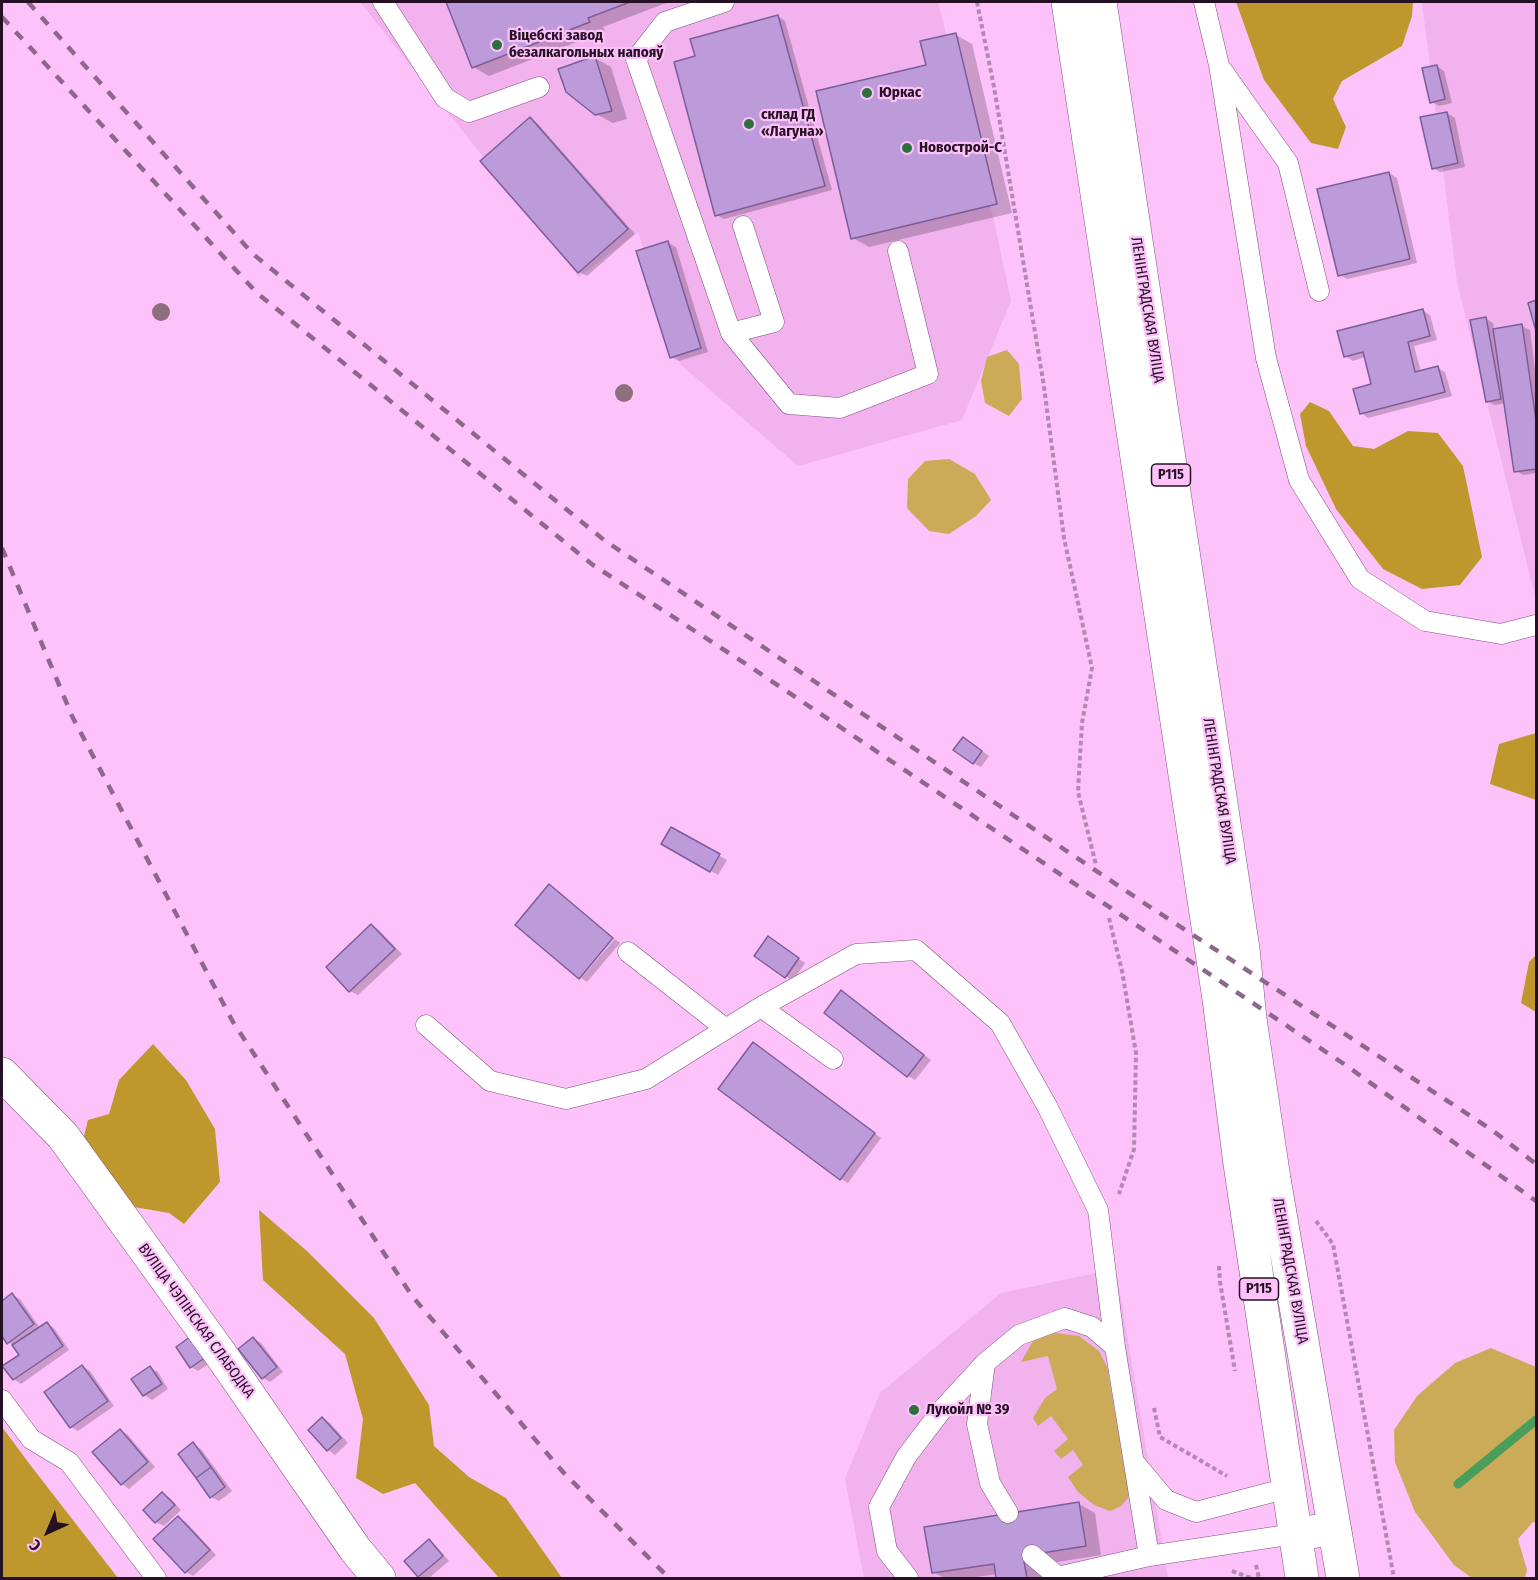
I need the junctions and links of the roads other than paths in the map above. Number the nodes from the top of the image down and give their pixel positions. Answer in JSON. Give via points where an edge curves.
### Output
{"nodes":[{"id":1,"x":383,"y":2,"type":"edge"},
{"id":2,"x":724,"y":2,"type":"edge"},
{"id":3,"x":1068,"y":2,"type":"edge"},
{"id":4,"x":1100,"y":2,"type":"edge"},
{"id":5,"x":1204,"y":2,"type":"edge"},
{"id":6,"x":1219,"y":65,"type":"junction"},
{"id":7,"x":539,"y":87,"type":"dead end"},
{"id":8,"x":743,"y":226,"type":"dead end"},
{"id":9,"x":898,"y":250,"type":"dead end"},
{"id":10,"x":1320,"y":291,"type":"dead end"},
{"id":11,"x":731,"y":333,"type":"junction"},
{"id":12,"x":1536,"y":625,"type":"edge"},
{"id":13,"x":628,"y":952,"type":"dead end"},
{"id":14,"x":760,"y":1007,"type":"junction"},
{"id":15,"x":426,"y":1025,"type":"dead end"},
{"id":16,"x":726,"y":1029,"type":"junction"},
{"id":17,"x":833,"y":1059,"type":"dead end"},
{"id":18,"x":2,"y":1074,"type":"edge"},
{"id":19,"x":1115,"y":1347,"type":"junction"},
{"id":20,"x":985,"y":1363,"type":"junction"},
{"id":21,"x":2,"y":1400,"type":"edge"},
{"id":22,"x":1134,"y":1462,"type":"junction"},
{"id":23,"x":1325,"y":1479,"type":"junction"},
{"id":24,"x":1288,"y":1488,"type":"junction"},
{"id":25,"x":1008,"y":1513,"type":"dead end"},
{"id":26,"x":1334,"y":1528,"type":"junction"},
{"id":27,"x":1294,"y":1534,"type":"junction"},
{"id":28,"x":1032,"y":1555,"type":"dead end"},
{"id":29,"x":1149,"y":1556,"type":"junction"},
{"id":30,"x":156,"y":1578,"type":"edge"},
{"id":31,"x":379,"y":1578,"type":"edge"},
{"id":32,"x":908,"y":1578,"type":"edge"},
{"id":33,"x":1055,"y":1578,"type":"edge"},
{"id":34,"x":1302,"y":1578,"type":"edge"},
{"id":35,"x":1343,"y":1578,"type":"edge"}],
"edges":[{"from":1,"to":7,"type":"lane","via":[[445,98],[469,112]]},
{"from":2,"to":11,"type":"lane","via":[[664,22],[636,59]]},
{"from":3,"to":24,"type":"main road","name":"ЛЕНІНГРАДСКАЯ ВУЛІЦА","number":"Р115","via":[[1219,999]]},
{"from":4,"to":23,"type":"main road","name":"ЛЕНІНГРАДСКАЯ ВУЛІЦА","number":"Р115","via":[[1274,1179]]},
{"from":5,"to":6,"type":"lane"},
{"from":6,"to":10,"type":"lane","via":[[1288,163]]},
{"from":6,"to":12,"type":"lane","via":[[1266,358],[1299,480],[1360,579],[1425,621],[1502,634]]},
{"from":8,"to":11,"type":"lane","via":[[774,322]]},
{"from":9,"to":11,"type":"lane","via":[[928,374],[840,408],[789,404]]},
{"from":13,"to":16,"type":"lane"},
{"from":14,"to":16,"type":"lane"},
{"from":14,"to":17,"type":"lane"},
{"from":14,"to":19,"type":"lane","via":[[856,954],[916,950],[1000,1023],[1047,1106],[1098,1210]]},
{"from":15,"to":16,"type":"lane","via":[[490,1081],[566,1099],[646,1079]]},
{"from":18,"to":31,"type":"main road","name":"ВУЛІЦА ЧЭПІНСКАЯ СЛАБОДКА","via":[[63,1136]]},
{"from":19,"to":20,"type":"lane","via":[[1092,1327],[1065,1318],[1019,1335]]},
{"from":19,"to":22,"type":"lane"},
{"from":20,"to":25,"type":"lane","via":[[977,1424],[990,1483]]},
{"from":20,"to":32,"type":"lane","via":[[906,1457],[879,1507],[887,1551]]},
{"from":21,"to":30,"type":"lane","via":[[31,1439],[69,1462]]},
{"from":22,"to":24,"type":"lane","via":[[1166,1500],[1196,1512]]},
{"from":22,"to":29,"type":"lane"},
{"from":23,"to":24,"type":"main road"},
{"from":23,"to":26,"type":"main road","name":"ЛЕНІНГРАДСКАЯ ВУЛІЦА","number":"Р115"},
{"from":24,"to":27,"type":"main road","name":"ЛЕНІНГРАДСКАЯ ВУЛІЦА","number":"Р115"},
{"from":26,"to":27,"type":"main road"},
{"from":26,"to":35,"type":"main road","name":"ЛЕНІНГРАДСКАЯ ВУЛІЦА","number":"Р115"},
{"from":27,"to":29,"type":"lane"},
{"from":27,"to":34,"type":"main road","name":"ЛЕНІНГРАДСКАЯ ВУЛІЦА","number":"Р115"},
{"from":28,"to":33,"type":"lane"},
{"from":29,"to":33,"type":"lane"}]}
